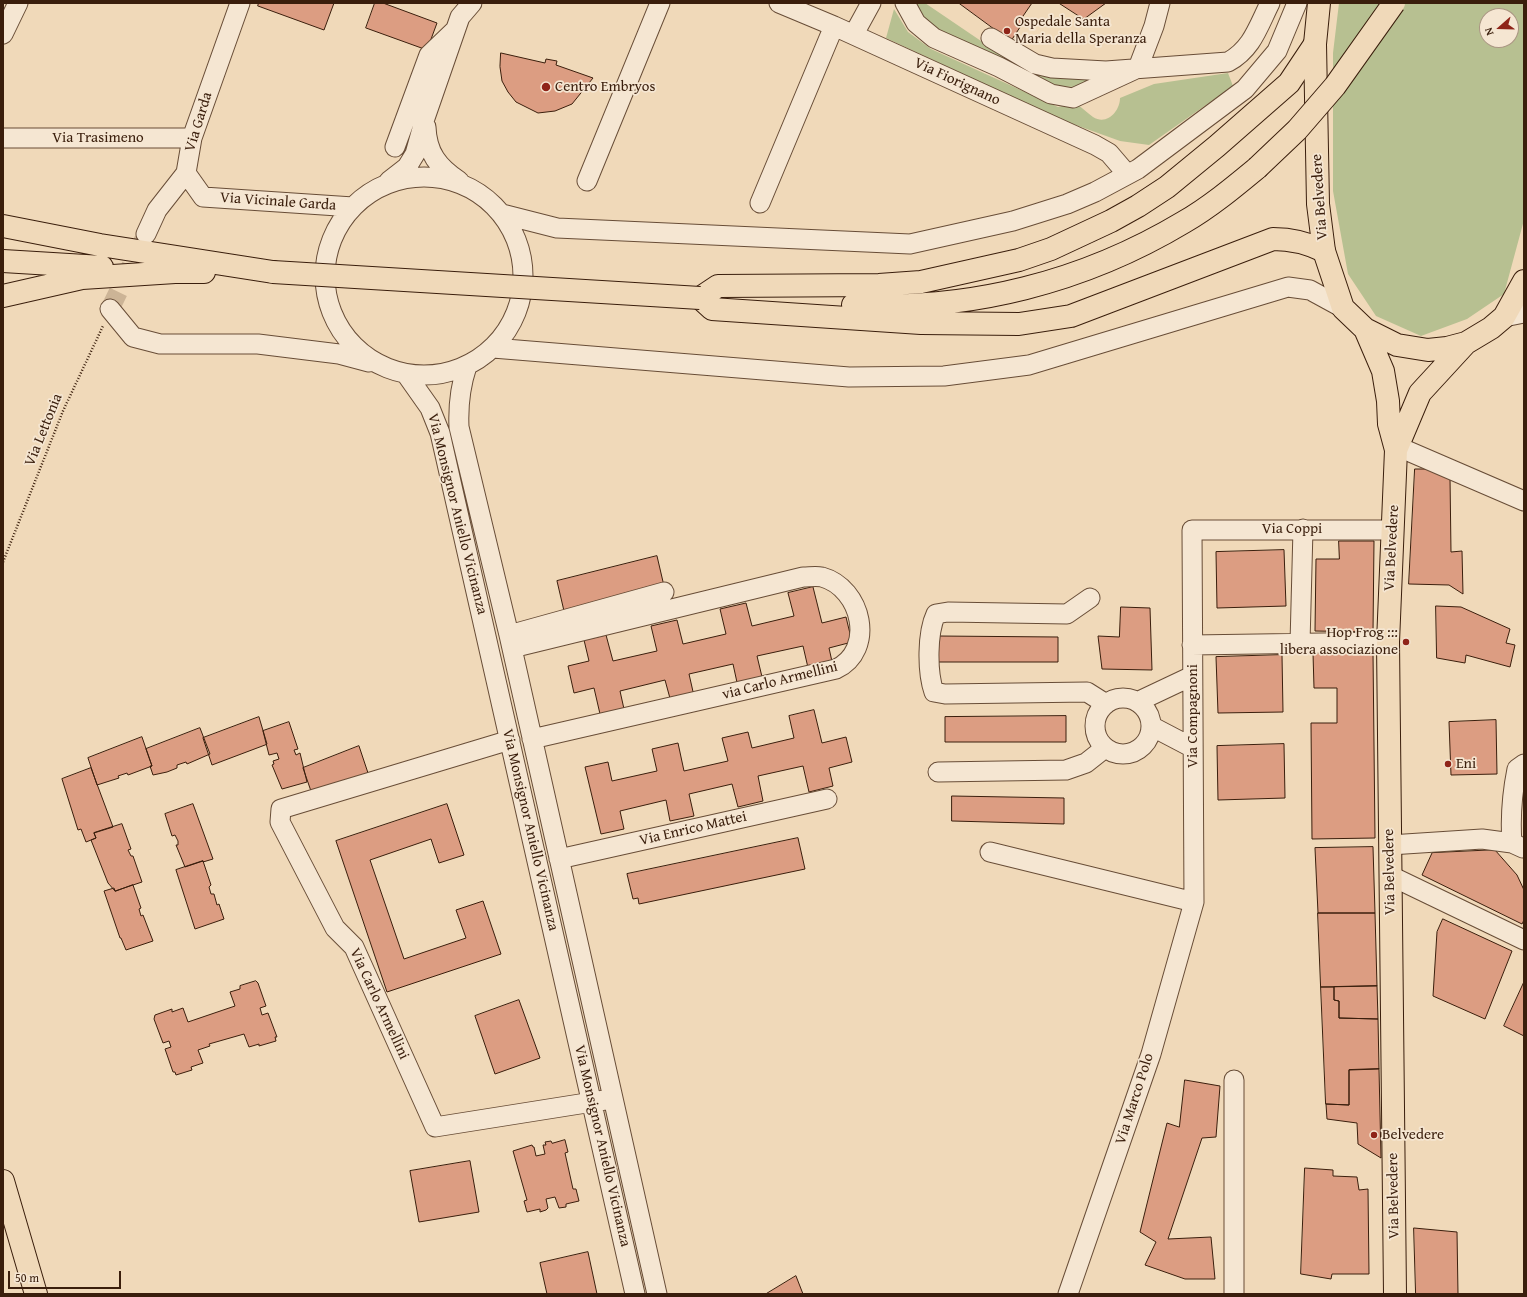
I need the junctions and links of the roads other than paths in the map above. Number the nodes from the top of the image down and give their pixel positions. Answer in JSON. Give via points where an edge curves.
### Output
{"nodes":[{"id":1,"x":18,"y":3,"type":"edge"},
{"id":2,"x":240,"y":3,"type":"edge"},
{"id":3,"x":660,"y":3,"type":"edge"},
{"id":4,"x":779,"y":3,"type":"edge"},
{"id":5,"x":871,"y":3,"type":"edge"},
{"id":6,"x":905,"y":3,"type":"edge"},
{"id":7,"x":1160,"y":3,"type":"edge"},
{"id":8,"x":1270,"y":3,"type":"edge"},
{"id":9,"x":1297,"y":3,"type":"edge"},
{"id":10,"x":1319,"y":3,"type":"edge"},
{"id":11,"x":1394,"y":3,"type":"edge"},
{"id":12,"x":462,"y":13,"type":"edge"},
{"id":13,"x":834,"y":26,"type":"junction"},
{"id":14,"x":3,"y":34,"type":"edge"},
{"id":15,"x":854,"y":34,"type":"junction"},
{"id":16,"x":991,"y":38,"type":"dead end"},
{"id":17,"x":1315,"y":44,"type":"junction"},
{"id":18,"x":1138,"y":68,"type":"junction"},
{"id":19,"x":426,"y":118,"type":"junction"},
{"id":20,"x":3,"y":138,"type":"edge"},
{"id":21,"x":192,"y":138,"type":"junction"},
{"id":22,"x":395,"y":147,"type":"dead end"},
{"id":23,"x":1132,"y":171,"type":"junction"},
{"id":24,"x":186,"y":173,"type":"junction"},
{"id":25,"x":587,"y":181,"type":"dead end"},
{"id":26,"x":384,"y":185,"type":"junction"},
{"id":27,"x":466,"y":186,"type":"junction"},
{"id":28,"x":203,"y":198,"type":"junction"},
{"id":29,"x":760,"y":203,"type":"dead end"},
{"id":30,"x":353,"y":207,"type":"junction"},
{"id":31,"x":157,"y":210,"type":"junction"},
{"id":32,"x":502,"y":214,"type":"junction"},
{"id":33,"x":3,"y":226,"type":"edge"},
{"id":34,"x":146,"y":234,"type":"tunnel mouth"},
{"id":35,"x":1324,"y":251,"type":"junction"},
{"id":36,"x":3,"y":261,"type":"edge"},
{"id":37,"x":175,"y":272,"type":"junction"},
{"id":38,"x":273,"y":272,"type":"junction"},
{"id":39,"x":1524,"y":281,"type":"edge"},
{"id":40,"x":3,"y":296,"type":"edge"},
{"id":41,"x":700,"y":298,"type":"junction"},
{"id":42,"x":1343,"y":308,"type":"junction"},
{"id":43,"x":110,"y":309,"type":"road end"},
{"id":44,"x":1514,"y":315,"type":"edge"},
{"id":45,"x":1366,"y":329,"type":"junction"},
{"id":46,"x":1466,"y":343,"type":"junction"},
{"id":47,"x":493,"y":348,"type":"junction"},
{"id":48,"x":379,"y":365,"type":"junction"},
{"id":49,"x":467,"y":366,"type":"junction"},
{"id":50,"x":406,"y":374,"type":"junction"},
{"id":51,"x":1396,"y":450,"type":"junction"},
{"id":52,"x":1524,"y":501,"type":"edge"},
{"id":53,"x":1303,"y":529,"type":"junction"},
{"id":54,"x":1192,"y":530,"type":"joint"},
{"id":55,"x":1393,"y":530,"type":"junction"},
{"id":56,"x":664,"y":592,"type":"dead end"},
{"id":57,"x":1090,"y":598,"type":"dead end"},
{"id":58,"x":510,"y":642,"type":"junction"},
{"id":59,"x":1388,"y":642,"type":"junction"},
{"id":60,"x":1300,"y":643,"type":"junction"},
{"id":61,"x":1192,"y":645,"type":"junction"},
{"id":62,"x":1192,"y":676,"type":"junction"},
{"id":63,"x":1137,"y":702,"type":"junction"},
{"id":64,"x":1106,"y":704,"type":"junction"},
{"id":65,"x":1150,"y":726,"type":"junction"},
{"id":66,"x":532,"y":739,"type":"junction"},
{"id":67,"x":510,"y":740,"type":"junction"},
{"id":68,"x":1105,"y":748,"type":"junction"},
{"id":69,"x":1193,"y":748,"type":"junction"},
{"id":70,"x":1524,"y":764,"type":"edge"},
{"id":71,"x":938,"y":772,"type":"dead end"},
{"id":72,"x":827,"y":799,"type":"dead end"},
{"id":73,"x":1390,"y":845,"type":"junction"},
{"id":74,"x":1518,"y":845,"type":"edge"},
{"id":75,"x":990,"y":852,"type":"dead end"},
{"id":76,"x":559,"y":859,"type":"junction"},
{"id":77,"x":1391,"y":876,"type":"junction"},
{"id":78,"x":1194,"y":902,"type":"junction"},
{"id":79,"x":1524,"y":940,"type":"edge"},
{"id":80,"x":1234,"y":1080,"type":"dead end"},
{"id":81,"x":614,"y":1099,"type":"junction"},
{"id":82,"x":593,"y":1102,"type":"junction"},
{"id":83,"x":3,"y":1181,"type":"edge"},
{"id":84,"x":36,"y":1294,"type":"edge"},
{"id":85,"x":635,"y":1294,"type":"edge"},
{"id":86,"x":657,"y":1294,"type":"edge"},
{"id":87,"x":1068,"y":1294,"type":"edge"},
{"id":88,"x":1234,"y":1294,"type":"edge"},
{"id":89,"x":1396,"y":1294,"type":"edge"}],
"edges":[{"from":1,"to":14,"type":"street"},
{"from":2,"to":21,"type":"street","name":"Via Garda"},
{"from":3,"to":25,"type":"street"},
{"from":4,"to":13,"type":"street","name":"Via Fiorignano"},
{"from":5,"to":15,"type":"street"},
{"from":6,"to":18,"type":"street","via":[[916,23],[934,38],[1051,94],[1073,98]]},
{"from":7,"to":18,"type":"street"},
{"from":8,"to":18,"type":"street","via":[[1251,43],[1240,55],[1228,62]]},
{"from":9,"to":23,"type":"street","via":[[1277,50],[1245,88]]},
{"from":10,"to":17,"type":"main road","name":"Via Belvedere"},
{"from":11,"to":41,"type":"main road","bridge":true,"via":[[1335,86],[1297,130],[1257,168],[1218,200],[1185,222],[1110,262],[1039,286],[983,298],[876,306]]},
{"from":12,"to":19,"type":"street"},
{"from":12,"to":22,"type":"street","via":[[430,54]]},
{"from":13,"to":15,"type":"street","name":"Via Fiorignano"},
{"from":13,"to":29,"type":"street"},
{"from":15,"to":23,"type":"street","name":"Via Fiorignano","via":[[1095,145]]},
{"from":16,"to":18,"type":"street","via":[[1035,64],[1052,68],[1106,71]]},
{"from":17,"to":35,"type":"main road","name":"Via Belvedere","via":[[1318,204]]},
{"from":17,"to":41,"type":"main road","via":[[1289,83],[1167,186],[1111,221],[1051,249],[1019,260],[921,282],[879,286],[718,286]]},
{"from":19,"to":26,"type":"street","via":[[415,154],[406,167]]},
{"from":19,"to":27,"type":"street","via":[[426,139],[431,154],[445,172]]},
{"from":20,"to":21,"type":"street","name":"Via Trasimeno"},
{"from":21,"to":24,"type":"street","name":"Via Garda"},
{"from":23,"to":32,"type":"street","via":[[1067,204],[1013,221],[910,244],[557,228]]},
{"from":24,"to":28,"type":"street","name":"Via Vicinale Garda"},
{"from":24,"to":31,"type":"street","name":"Via Garda"},
{"from":26,"to":27,"type":"street","via":[[422,177],[444,179]]},
{"from":26,"to":30,"type":"street"},
{"from":27,"to":32,"type":"street","via":[[485,198]]},
{"from":28,"to":30,"type":"street","name":"Via Vicinale Garda"},
{"from":28,"to":31,"type":"street","name":"Via Vicinale Garda","via":[[181,198]]},
{"from":30,"to":48,"type":"street","via":[[341,222],[332,240],[326,261],[325,283],[329,305],[338,326],[356,348]]},
{"from":31,"to":34,"type":"street","name":"Via Garda"},
{"from":32,"to":47,"type":"street","via":[[514,234],[522,257],[523,278],[521,299],[514,319]]},
{"from":33,"to":38,"type":"main road","via":[[100,245]]},
{"from":35,"to":41,"type":"main road","via":[[1286,239],[1273,239],[1071,316],[1019,324],[913,323],[712,310]]},
{"from":35,"to":42,"type":"main road","name":"Via Belvedere"},
{"from":36,"to":37,"type":"main road"},
{"from":37,"to":38,"type":"main road"},
{"from":37,"to":40,"type":"main road","via":[[82,278]]},
{"from":38,"to":41,"type":"main road","bridge":true},
{"from":39,"to":44,"type":"main road","name":"Via Belvedere"},
{"from":42,"to":45,"type":"main road","name":"Via Belvedere"},
{"from":42,"to":47,"type":"street","via":[[1310,290],[1288,287],[1029,365],[944,376],[849,377]]},
{"from":43,"to":48,"type":"street","via":[[133,337],[160,344],[258,344],[339,354]]},
{"from":44,"to":46,"type":"main road","name":"Via Belvedere"},
{"from":45,"to":46,"type":"main road","name":"Via Belvedere","via":[[1397,345],[1412,349],[1428,350]]},
{"from":45,"to":51,"type":"main road","via":[[1382,371],[1388,401],[1389,424]]},
{"from":46,"to":51,"type":"main road","via":[[1420,393]]},
{"from":47,"to":49,"type":"street"},
{"from":48,"to":50,"type":"street"},
{"from":49,"to":50,"type":"street","via":[[437,375]]},
{"from":49,"to":58,"type":"street","name":"Via Monsignor Aniello Vicinanza","via":[[460,388],[459,427]]},
{"from":50,"to":67,"type":"street","name":"Via Monsignor Aniello Vicinanza","via":[[430,408],[440,433]]},
{"from":51,"to":52,"type":"street","via":[[1408,450]]},
{"from":51,"to":55,"type":"main road","name":"Via Belvedere"},
{"from":53,"to":54,"type":"street","name":"Via Coppi"},
{"from":53,"to":55,"type":"street","name":"Via Coppi"},
{"from":53,"to":60,"type":"street"},
{"from":54,"to":61,"type":"street","name":"Via Compagnoni"},
{"from":55,"to":59,"type":"main road","name":"Via Belvedere"},
{"from":56,"to":58,"type":"street"},
{"from":57,"to":64,"type":"street","via":[[1067,614],[936,614],[931,625],[930,681],[934,692],[945,694],[1087,692]]},
{"from":58,"to":66,"type":"street","name":"Via Monsignor Aniello Vicinanza"},
{"from":58,"to":66,"type":"street","name":"via Carlo Armellini","via":[[803,577],[821,577],[828,580],[852,599],[857,609],[859,642],[853,657],[836,669]]},
{"from":59,"to":60,"type":"street"},
{"from":59,"to":73,"type":"main road","name":"Via Belvedere"},
{"from":60,"to":61,"type":"street"},
{"from":61,"to":62,"type":"street","name":"Via Compagnoni"},
{"from":62,"to":63,"type":"street"},
{"from":62,"to":69,"type":"street","name":"Via Compagnoni"},
{"from":63,"to":64,"type":"street","via":[[1121,698]]},
{"from":63,"to":65,"type":"street","via":[[1149,717]]},
{"from":64,"to":68,"type":"street","via":[[1096,717],[1095,727],[1099,741]]},
{"from":65,"to":68,"type":"street","via":[[1147,739],[1141,747],[1132,752],[1122,754]]},
{"from":65,"to":69,"type":"street"},
{"from":66,"to":76,"type":"street","name":"Via Monsignor Aniello Vicinanza"},
{"from":67,"to":82,"type":"street","name":"Via Monsignor Aniello Vicinanza"},
{"from":67,"to":82,"type":"street","name":"Via Carlo Armellini","via":[[281,809],[280,822],[335,928],[354,947],[435,1127]]},
{"from":68,"to":71,"type":"street","via":[[1086,763],[1066,770]]},
{"from":69,"to":78,"type":"street","name":"Via Compagnoni"},
{"from":70,"to":74,"type":"street","via":[[1517,769],[1512,792],[1510,821]]},
{"from":72,"to":76,"type":"street","name":"Via Enrico Mattei"},
{"from":73,"to":74,"type":"street","via":[[1482,839]]},
{"from":73,"to":77,"type":"main road","name":"Via Belvedere"},
{"from":75,"to":78,"type":"street"},
{"from":76,"to":81,"type":"street","name":"Via Monsignor Aniello Vicinanza"},
{"from":77,"to":79,"type":"street"},
{"from":77,"to":89,"type":"main road","name":"Via Belvedere"},
{"from":78,"to":87,"type":"street","name":"Via Marco Polo","via":[[1151,1054]]},
{"from":80,"to":88,"type":"street"},
{"from":81,"to":82,"type":"street","name":"Via Carlo Armellini"},
{"from":81,"to":86,"type":"street","name":"Via Monsignor Aniello Vicinanza"},
{"from":82,"to":85,"type":"street","name":"Via Monsignor Aniello Vicinanza"},
{"from":83,"to":84,"type":"main road"}]}
